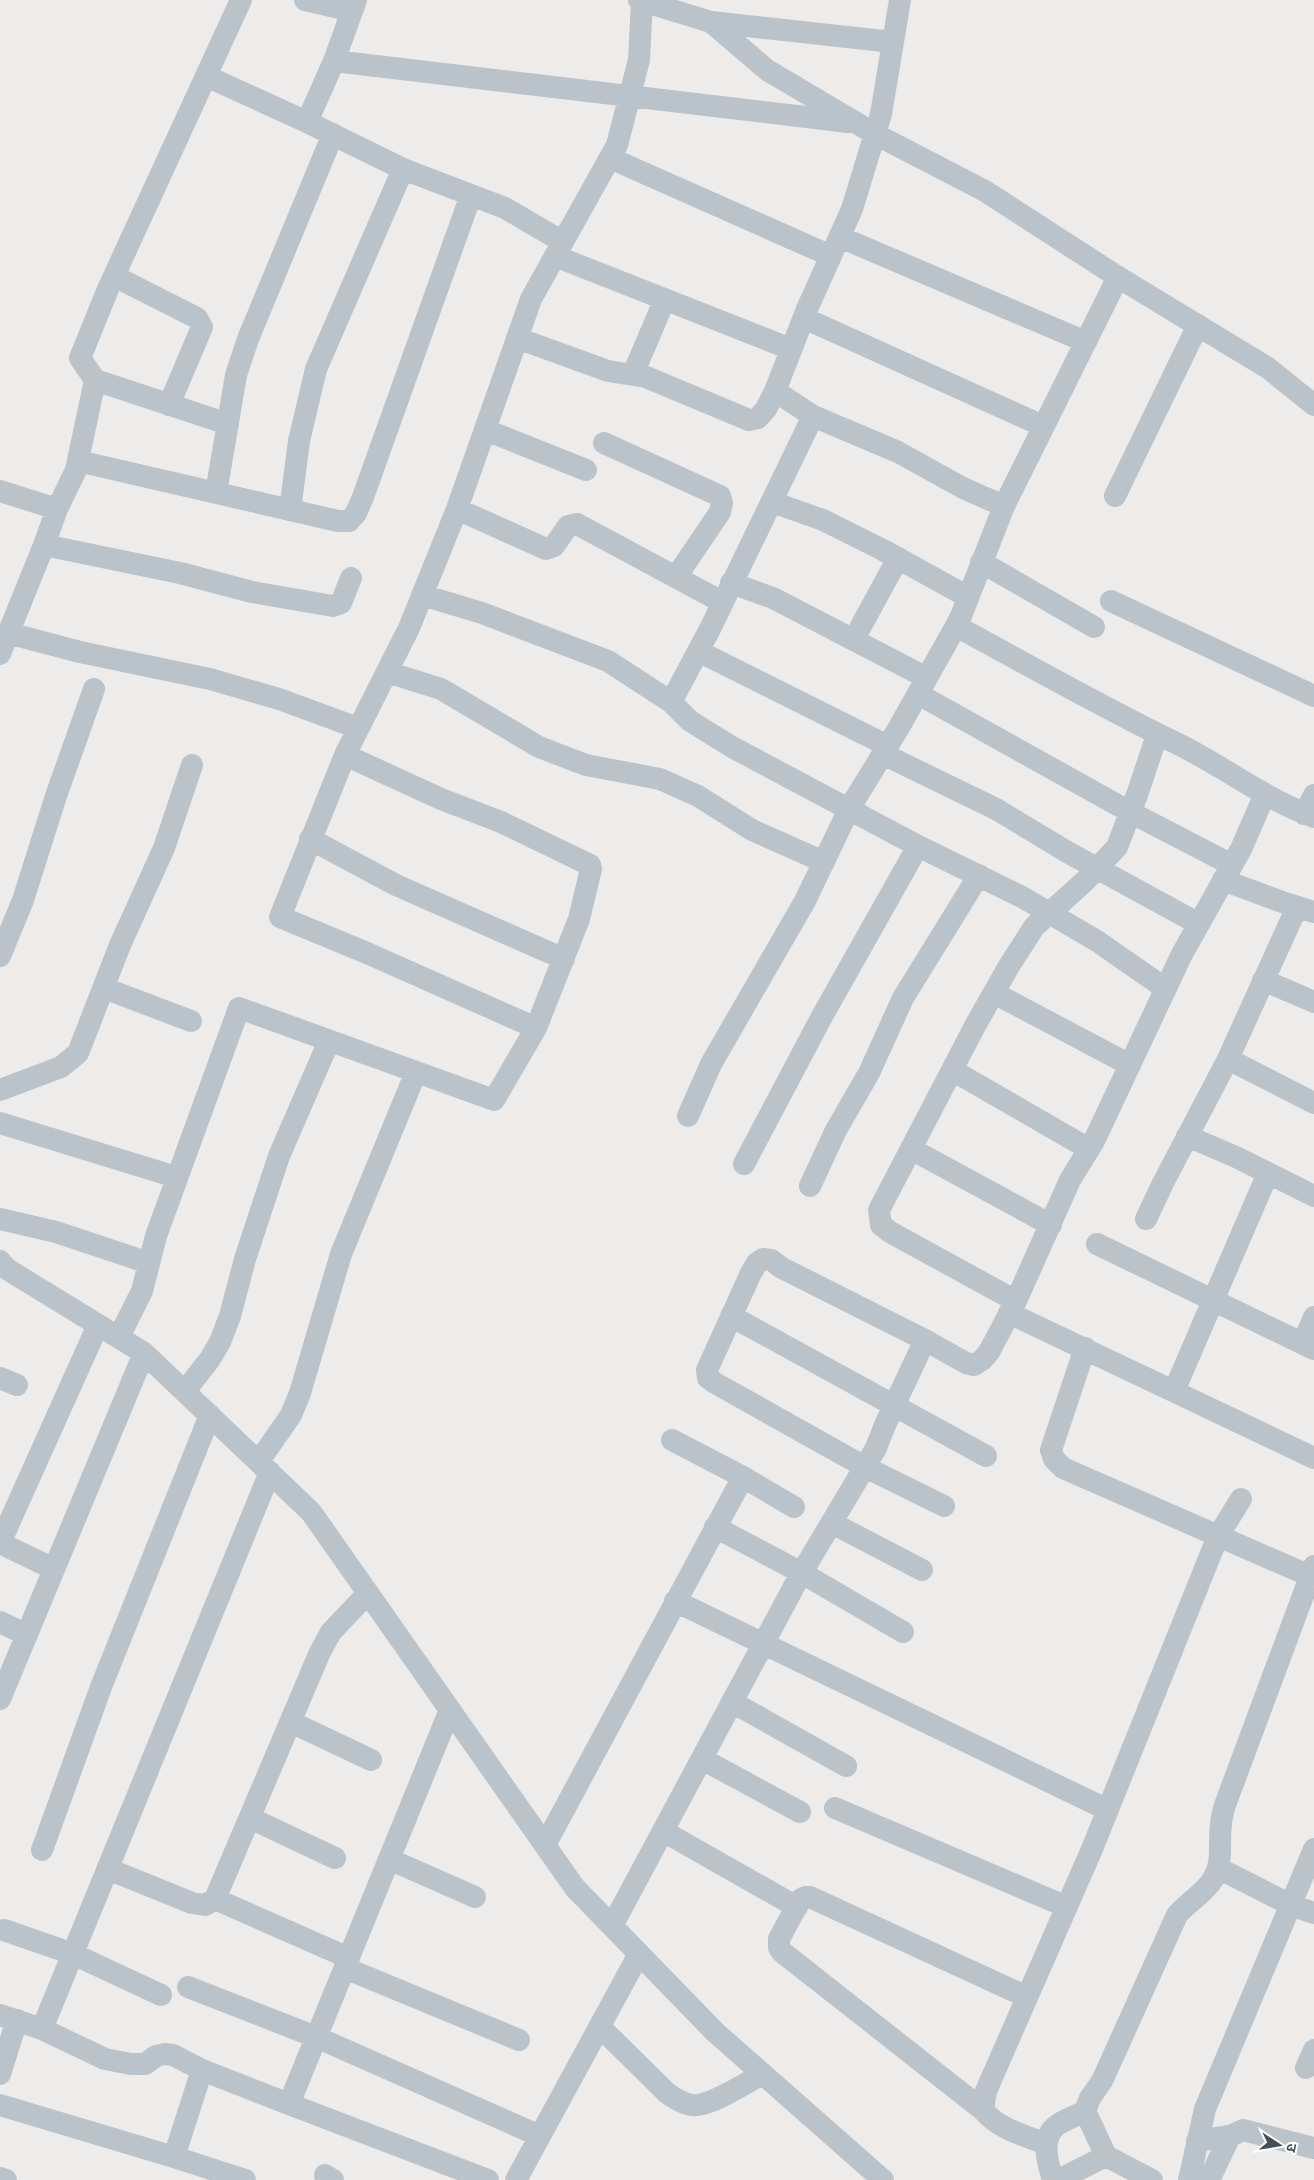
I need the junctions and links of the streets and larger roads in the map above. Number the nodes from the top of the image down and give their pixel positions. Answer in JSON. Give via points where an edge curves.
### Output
{"nodes":[{"id":1,"x":241,"y":0,"type":"edge"},
{"id":2,"x":305,"y":0,"type":"edge"},
{"id":3,"x":641,"y":0,"type":"edge"},
{"id":4,"x":900,"y":0,"type":"edge"},
{"id":5,"x":354,"y":6,"type":"edge"},
{"id":6,"x":711,"y":22,"type":"junction"},
{"id":7,"x":893,"y":42,"type":"junction"},
{"id":8,"x":334,"y":61,"type":"junction"},
{"id":9,"x":206,"y":76,"type":"junction"},
{"id":10,"x":630,"y":96,"type":"junction"},
{"id":11,"x":306,"y":122,"type":"junction"},
{"id":12,"x":866,"y":128,"type":"junction"},
{"id":13,"x":333,"y":134,"type":"junction"},
{"id":14,"x":610,"y":158,"type":"junction"},
{"id":15,"x":403,"y":169,"type":"junction"},
{"id":16,"x":471,"y":195,"type":"junction"},
{"id":17,"x":836,"y":246,"type":"junction"},
{"id":18,"x":559,"y":249,"type":"junction"},
{"id":19,"x":114,"y":276,"type":"junction"},
{"id":20,"x":1118,"y":277,"type":"junction"},
{"id":21,"x":665,"y":300,"type":"junction"},
{"id":22,"x":804,"y":318,"type":"junction"},
{"id":23,"x":1198,"y":325,"type":"junction"},
{"id":24,"x":518,"y":338,"type":"junction"},
{"id":25,"x":1086,"y":342,"type":"junction"},
{"id":26,"x":791,"y":349,"type":"junction"},
{"id":27,"x":633,"y":374,"type":"junction"},
{"id":28,"x":95,"y":380,"type":"junction"},
{"id":29,"x":775,"y":391,"type":"junction"},
{"id":30,"x":169,"y":404,"type":"junction"},
{"id":31,"x":1314,"y":405,"type":"edge"},
{"id":32,"x":813,"y":416,"type":"junction"},
{"id":33,"x":228,"y":424,"type":"junction"},
{"id":34,"x":1044,"y":426,"type":"junction"},
{"id":35,"x":486,"y":430,"type":"junction"},
{"id":36,"x":604,"y":443,"type":"dead end"},
{"id":37,"x":78,"y":461,"type":"junction"},
{"id":38,"x":586,"y":470,"type":"dead end"},
{"id":39,"x":0,"y":491,"type":"edge"},
{"id":40,"x":216,"y":493,"type":"junction"},
{"id":41,"x":1115,"y":496,"type":"dead end"},
{"id":42,"x":772,"y":502,"type":"junction"},
{"id":43,"x":1004,"y":506,"type":"junction"},
{"id":44,"x":56,"y":509,"type":"junction"},
{"id":45,"x":457,"y":509,"type":"junction"},
{"id":46,"x":290,"y":510,"type":"junction"},
{"id":47,"x":44,"y":545,"type":"junction"},
{"id":48,"x":898,"y":558,"type":"junction"},
{"id":49,"x":982,"y":562,"type":"junction"},
{"id":50,"x":676,"y":577,"type":"junction"},
{"id":51,"x":350,"y":578,"type":"dead end"},
{"id":52,"x":727,"y":592,"type":"junction"},
{"id":53,"x":422,"y":595,"type":"junction"},
{"id":54,"x":968,"y":597,"type":"junction"},
{"id":55,"x":1111,"y":601,"type":"dead end"},
{"id":56,"x":6,"y":624,"type":"edge"},
{"id":57,"x":956,"y":626,"type":"junction"},
{"id":58,"x":1094,"y":627,"type":"dead end"},
{"id":59,"x":854,"y":639,"type":"junction"},
{"id":60,"x":698,"y":651,"type":"junction"},
{"id":61,"x":0,"y":654,"type":"edge"},
{"id":62,"x":386,"y":672,"type":"junction"},
{"id":63,"x":922,"y":686,"type":"junction"},
{"id":64,"x":94,"y":689,"type":"dead end"},
{"id":65,"x":1314,"y":696,"type":"edge"},
{"id":66,"x":671,"y":702,"type":"junction"},
{"id":67,"x":358,"y":728,"type":"junction"},
{"id":68,"x":1156,"y":735,"type":"junction"},
{"id":69,"x":885,"y":750,"type":"junction"},
{"id":70,"x":345,"y":754,"type":"junction"},
{"id":71,"x":192,"y":765,"type":"dead end"},
{"id":72,"x":1265,"y":794,"type":"junction"},
{"id":73,"x":849,"y":809,"type":"junction"},
{"id":74,"x":1311,"y":809,"type":"edge"},
{"id":75,"x":1130,"y":812,"type":"junction"},
{"id":76,"x":310,"y":839,"type":"junction"},
{"id":77,"x":918,"y":846,"type":"junction"},
{"id":78,"x":824,"y":862,"type":"junction"},
{"id":79,"x":1098,"y":868,"type":"junction"},
{"id":80,"x":1227,"y":873,"type":"junction"},
{"id":81,"x":978,"y":875,"type":"junction"},
{"id":82,"x":1306,"y":909,"type":"edge"},
{"id":83,"x":1050,"y":913,"type":"junction"},
{"id":84,"x":1199,"y":924,"type":"junction"},
{"id":85,"x":0,"y":956,"type":"edge"},
{"id":86,"x":564,"y":959,"type":"junction"},
{"id":87,"x":1263,"y":980,"type":"junction"},
{"id":88,"x":104,"y":988,"type":"junction"},
{"id":89,"x":1166,"y":989,"type":"junction"},
{"id":90,"x":994,"y":992,"type":"junction"},
{"id":91,"x":1314,"y":1002,"type":"edge"},
{"id":92,"x":191,"y":1021,"type":"dead end"},
{"id":93,"x":536,"y":1028,"type":"junction"},
{"id":94,"x":329,"y":1041,"type":"junction"},
{"id":95,"x":1228,"y":1059,"type":"junction"},
{"id":96,"x":1130,"y":1065,"type":"junction"},
{"id":97,"x":952,"y":1070,"type":"junction"},
{"id":98,"x":416,"y":1072,"type":"junction"},
{"id":99,"x":0,"y":1090,"type":"edge"},
{"id":100,"x":1314,"y":1103,"type":"edge"},
{"id":101,"x":688,"y":1116,"type":"dead end"},
{"id":102,"x":0,"y":1124,"type":"edge"},
{"id":103,"x":1187,"y":1136,"type":"junction"},
{"id":104,"x":911,"y":1149,"type":"junction"},
{"id":105,"x":1089,"y":1150,"type":"junction"},
{"id":106,"x":744,"y":1164,"type":"dead end"},
{"id":107,"x":1268,"y":1174,"type":"junction"},
{"id":108,"x":176,"y":1177,"type":"junction"},
{"id":109,"x":810,"y":1186,"type":"dead end"},
{"id":110,"x":1314,"y":1196,"type":"edge"},
{"id":111,"x":0,"y":1219,"type":"edge"},
{"id":112,"x":1146,"y":1219,"type":"dead end"},
{"id":113,"x":1051,"y":1226,"type":"junction"},
{"id":114,"x":1097,"y":1244,"type":"dead end"},
{"id":115,"x":0,"y":1261,"type":"edge"},
{"id":116,"x":149,"y":1263,"type":"junction"},
{"id":117,"x":1213,"y":1299,"type":"junction"},
{"id":118,"x":1013,"y":1307,"type":"junction"},
{"id":119,"x":731,"y":1316,"type":"junction"},
{"id":120,"x":1314,"y":1317,"type":"edge"},
{"id":121,"x":98,"y":1325,"type":"junction"},
{"id":122,"x":119,"y":1337,"type":"junction"},
{"id":123,"x":925,"y":1340,"type":"junction"},
{"id":124,"x":1308,"y":1346,"type":"edge"},
{"id":125,"x":1085,"y":1348,"type":"junction"},
{"id":126,"x":144,"y":1352,"type":"junction"},
{"id":127,"x":184,"y":1391,"type":"junction"},
{"id":128,"x":1174,"y":1391,"type":"junction"},
{"id":129,"x":895,"y":1404,"type":"junction"},
{"id":130,"x":210,"y":1415,"type":"junction"},
{"id":131,"x":672,"y":1440,"type":"dead end"},
{"id":132,"x":986,"y":1456,"type":"dead end"},
{"id":133,"x":1314,"y":1458,"type":"edge"},
{"id":134,"x":264,"y":1467,"type":"junction"},
{"id":135,"x":865,"y":1467,"type":"junction"},
{"id":136,"x":743,"y":1477,"type":"junction"},
{"id":137,"x":1241,"y":1499,"type":"dead end"},
{"id":138,"x":944,"y":1506,"type":"dead end"},
{"id":139,"x":794,"y":1507,"type":"dead end"},
{"id":140,"x":832,"y":1523,"type":"junction"},
{"id":141,"x":714,"y":1527,"type":"junction"},
{"id":142,"x":1218,"y":1536,"type":"junction"},
{"id":143,"x":0,"y":1543,"type":"edge"},
{"id":144,"x":54,"y":1569,"type":"junction"},
{"id":145,"x":922,"y":1570,"type":"dead end"},
{"id":146,"x":1312,"y":1571,"type":"edge"},
{"id":147,"x":802,"y":1573,"type":"junction"},
{"id":148,"x":368,"y":1593,"type":"junction"},
{"id":149,"x":675,"y":1601,"type":"junction"},
{"id":150,"x":0,"y":1622,"type":"edge"},
{"id":151,"x":903,"y":1632,"type":"dead end"},
{"id":152,"x":27,"y":1635,"type":"junction"},
{"id":153,"x":764,"y":1643,"type":"junction"},
{"id":154,"x":0,"y":1699,"type":"edge"},
{"id":155,"x":732,"y":1702,"type":"junction"},
{"id":156,"x":450,"y":1710,"type":"junction"},
{"id":157,"x":291,"y":1722,"type":"junction"},
{"id":158,"x":702,"y":1759,"type":"junction"},
{"id":159,"x":372,"y":1760,"type":"dead end"},
{"id":160,"x":846,"y":1766,"type":"dead end"},
{"id":161,"x":836,"y":1808,"type":"dead end"},
{"id":162,"x":1108,"y":1810,"type":"junction"},
{"id":163,"x":800,"y":1812,"type":"dead end"},
{"id":164,"x":250,"y":1818,"type":"junction"},
{"id":165,"x":663,"y":1831,"type":"junction"},
{"id":166,"x":545,"y":1845,"type":"junction"},
{"id":167,"x":1314,"y":1849,"type":"edge"},
{"id":168,"x":42,"y":1850,"type":"dead end"},
{"id":169,"x":335,"y":1858,"type":"dead end"},
{"id":170,"x":389,"y":1859,"type":"junction"},
{"id":171,"x":1218,"y":1868,"type":"junction"},
{"id":172,"x":108,"y":1869,"type":"junction"},
{"id":173,"x":474,"y":1897,"type":"dead end"},
{"id":174,"x":215,"y":1899,"type":"junction"},
{"id":175,"x":1291,"y":1905,"type":"junction"},
{"id":176,"x":796,"y":1907,"type":"junction"},
{"id":177,"x":1067,"y":1907,"type":"junction"},
{"id":178,"x":1314,"y":1913,"type":"edge"},
{"id":179,"x":612,"y":1926,"type":"junction"},
{"id":180,"x":4,"y":1930,"type":"dead end"},
{"id":181,"x":72,"y":1954,"type":"junction"},
{"id":182,"x":639,"y":1954,"type":"junction"},
{"id":183,"x":347,"y":1963,"type":"junction"},
{"id":184,"x":188,"y":1987,"type":"dead end"},
{"id":185,"x":161,"y":1995,"type":"dead end"},
{"id":186,"x":1027,"y":1997,"type":"junction"},
{"id":187,"x":8,"y":2018,"type":"edge"},
{"id":188,"x":600,"y":2027,"type":"junction"},
{"id":189,"x":42,"y":2029,"type":"junction"},
{"id":190,"x":316,"y":2037,"type":"junction"},
{"id":191,"x":519,"y":2040,"type":"dead end"},
{"id":192,"x":202,"y":2070,"type":"junction"},
{"id":193,"x":0,"y":2074,"type":"edge"},
{"id":194,"x":762,"y":2074,"type":"junction"},
{"id":195,"x":289,"y":2104,"type":"junction"},
{"id":196,"x":0,"y":2105,"type":"edge"},
{"id":197,"x":982,"y":2110,"type":"junction"},
{"id":198,"x":1084,"y":2111,"type":"junction"},
{"id":199,"x":540,"y":2136,"type":"junction"},
{"id":200,"x":1230,"y":2136,"type":"junction"},
{"id":201,"x":1198,"y":2141,"type":"junction"},
{"id":202,"x":1046,"y":2144,"type":"junction"},
{"id":203,"x":1314,"y":2148,"type":"edge"},
{"id":204,"x":1106,"y":2156,"type":"junction"},
{"id":205,"x":174,"y":2157,"type":"junction"},
{"id":206,"x":0,"y":2178,"type":"edge"},
{"id":207,"x":6,"y":2180,"type":"edge"},
{"id":208,"x":245,"y":2180,"type":"edge"},
{"id":209,"x":488,"y":2180,"type":"edge"},
{"id":210,"x":516,"y":2180,"type":"edge"},
{"id":211,"x":883,"y":2180,"type":"edge"},
{"id":212,"x":1053,"y":2180,"type":"edge"},
{"id":213,"x":1058,"y":2180,"type":"edge"},
{"id":214,"x":1152,"y":2180,"type":"edge"},
{"id":215,"x":1189,"y":2180,"type":"edge"},
{"id":216,"x":1209,"y":2180,"type":"edge"}],
"edges":[{"from":1,"to":9,"type":"street"},
{"from":2,"to":5,"type":"street"},
{"from":3,"to":6,"type":"street"},
{"from":3,"to":10,"type":"street","via":[[639,60]]},
{"from":4,"to":7,"type":"street"},
{"from":5,"to":8,"type":"street"},
{"from":6,"to":7,"type":"street"},
{"from":6,"to":12,"type":"street","via":[[767,70]]},
{"from":7,"to":12,"type":"street","via":[[881,114]]},
{"from":8,"to":10,"type":"street"},
{"from":8,"to":11,"type":"street"},
{"from":9,"to":11,"type":"street"},
{"from":9,"to":19,"type":"street"},
{"from":10,"to":12,"type":"street"},
{"from":10,"to":14,"type":"street","via":[[617,145]]},
{"from":11,"to":13,"type":"street"},
{"from":12,"to":17,"type":"street","via":[[852,209]]},
{"from":12,"to":20,"type":"street","via":[[985,191]]},
{"from":13,"to":15,"type":"street"},
{"from":13,"to":33,"type":"street","via":[[248,339],[236,375]]},
{"from":14,"to":17,"type":"street"},
{"from":14,"to":18,"type":"street"},
{"from":15,"to":16,"type":"street"},
{"from":15,"to":46,"type":"street","via":[[316,369],[299,441]]},
{"from":16,"to":18,"type":"street","via":[[505,208]]},
{"from":16,"to":46,"type":"street","via":[[356,513],[349,521],[338,521]]},
{"from":17,"to":22,"type":"street"},
{"from":17,"to":25,"type":"street"},
{"from":18,"to":21,"type":"street"},
{"from":18,"to":24,"type":"street","via":[[531,299]]},
{"from":19,"to":28,"type":"street","via":[[80,358]]},
{"from":19,"to":30,"type":"street","via":[[197,318],[202,327]]},
{"from":20,"to":23,"type":"street"},
{"from":20,"to":25,"type":"street"},
{"from":21,"to":26,"type":"street"},
{"from":21,"to":27,"type":"street"},
{"from":22,"to":26,"type":"street"},
{"from":22,"to":34,"type":"street"},
{"from":23,"to":31,"type":"street","via":[[1268,368]]},
{"from":23,"to":41,"type":"street"},
{"from":24,"to":27,"type":"street","via":[[608,371]]},
{"from":24,"to":35,"type":"street"},
{"from":25,"to":34,"type":"street"},
{"from":26,"to":29,"type":"street"},
{"from":27,"to":29,"type":"street","via":[[646,376],[749,420],[758,418]]},
{"from":28,"to":30,"type":"street"},
{"from":28,"to":37,"type":"street"},
{"from":29,"to":32,"type":"street"},
{"from":30,"to":33,"type":"street"},
{"from":32,"to":42,"type":"street"},
{"from":32,"to":43,"type":"street","via":[[898,452],[963,488]]},
{"from":33,"to":40,"type":"street"},
{"from":34,"to":43,"type":"street"},
{"from":35,"to":38,"type":"street"},
{"from":35,"to":45,"type":"street"},
{"from":36,"to":50,"type":"street","via":[[720,496],[720,512]]},
{"from":37,"to":40,"type":"street"},
{"from":37,"to":44,"type":"street"},
{"from":39,"to":44,"type":"street"},
{"from":40,"to":46,"type":"street"},
{"from":42,"to":48,"type":"street","via":[[823,520]]},
{"from":42,"to":52,"type":"street"},
{"from":43,"to":49,"type":"street"},
{"from":44,"to":47,"type":"street"},
{"from":45,"to":50,"type":"street","via":[[546,549],[554,546],[568,526],[577,524]]},
{"from":45,"to":53,"type":"street"},
{"from":47,"to":51,"type":"street","via":[[180,573],[252,592],[333,606],[341,604]]},
{"from":47,"to":56,"type":"street"},
{"from":48,"to":54,"type":"street"},
{"from":48,"to":59,"type":"street"},
{"from":49,"to":54,"type":"street"},
{"from":49,"to":58,"type":"street"},
{"from":50,"to":52,"type":"street"},
{"from":52,"to":59,"type":"street","via":[[773,598]]},
{"from":52,"to":60,"type":"street"},
{"from":53,"to":62,"type":"street"},
{"from":53,"to":66,"type":"street","via":[[482,613],[608,661]]},
{"from":54,"to":57,"type":"street"},
{"from":55,"to":65,"type":"street"},
{"from":56,"to":61,"type":"street"},
{"from":56,"to":67,"type":"street","via":[[80,652],[210,679],[279,699]]},
{"from":57,"to":63,"type":"street"},
{"from":57,"to":68,"type":"street"},
{"from":59,"to":63,"type":"street"},
{"from":60,"to":66,"type":"street"},
{"from":60,"to":69,"type":"street"},
{"from":62,"to":67,"type":"street"},
{"from":62,"to":78,"type":"street","via":[[441,689],[539,747],[586,765],[660,779],[698,796],[752,830]]},
{"from":63,"to":69,"type":"street"},
{"from":63,"to":75,"type":"street"},
{"from":64,"to":85,"type":"street","via":[[23,900]]},
{"from":66,"to":73,"type":"street","via":[[690,721],[725,743]]},
{"from":67,"to":70,"type":"street"},
{"from":68,"to":72,"type":"street"},
{"from":68,"to":75,"type":"street"},
{"from":69,"to":73,"type":"street"},
{"from":69,"to":79,"type":"street"},
{"from":70,"to":76,"type":"street"},
{"from":70,"to":86,"type":"street","via":[[590,865],[579,919]]},
{"from":71,"to":88,"type":"street","via":[[164,848]]},
{"from":72,"to":74,"type":"street"},
{"from":72,"to":80,"type":"street"},
{"from":73,"to":77,"type":"street"},
{"from":73,"to":78,"type":"street"},
{"from":75,"to":79,"type":"street","via":[[1117,847]]},
{"from":75,"to":80,"type":"street"},
{"from":76,"to":86,"type":"street","via":[[396,885]]},
{"from":76,"to":93,"type":"street","via":[[280,917]]},
{"from":77,"to":81,"type":"street"},
{"from":77,"to":106,"type":"street"},
{"from":78,"to":101,"type":"street","via":[[805,902],[711,1064]]},
{"from":79,"to":83,"type":"street"},
{"from":79,"to":84,"type":"street"},
{"from":80,"to":82,"type":"street"},
{"from":80,"to":84,"type":"street"},
{"from":81,"to":83,"type":"street"},
{"from":81,"to":109,"type":"street","via":[[903,998]]},
{"from":82,"to":87,"type":"street"},
{"from":83,"to":89,"type":"street"},
{"from":83,"to":90,"type":"street","via":[[1034,927]]},
{"from":84,"to":89,"type":"street"},
{"from":86,"to":93,"type":"street"},
{"from":87,"to":91,"type":"street"},
{"from":87,"to":95,"type":"street"},
{"from":88,"to":92,"type":"street"},
{"from":88,"to":99,"type":"street","via":[[78,1053],[70,1061]]},
{"from":89,"to":96,"type":"street"},
{"from":90,"to":96,"type":"street"},
{"from":90,"to":97,"type":"street"},
{"from":93,"to":98,"type":"street","via":[[494,1100]]},
{"from":94,"to":98,"type":"street"},
{"from":94,"to":108,"type":"street","via":[[239,1008]]},
{"from":94,"to":127,"type":"street","via":[[279,1156],[220,1342]]},
{"from":95,"to":100,"type":"street"},
{"from":95,"to":103,"type":"street"},
{"from":96,"to":105,"type":"street"},
{"from":97,"to":104,"type":"street"},
{"from":97,"to":105,"type":"street"},
{"from":98,"to":134,"type":"street","via":[[340,1254],[300,1393]]},
{"from":102,"to":108,"type":"street"},
{"from":103,"to":107,"type":"street"},
{"from":103,"to":112,"type":"street"},
{"from":104,"to":113,"type":"street"},
{"from":104,"to":118,"type":"street","via":[[880,1210],[881,1225]]},
{"from":105,"to":113,"type":"street","via":[[1070,1180]]},
{"from":107,"to":110,"type":"street"},
{"from":107,"to":117,"type":"street"},
{"from":108,"to":116,"type":"street"},
{"from":111,"to":116,"type":"street","via":[[56,1232]]},
{"from":113,"to":118,"type":"street"},
{"from":114,"to":117,"type":"street"},
{"from":115,"to":121,"type":"street","via":[[7,1270]]},
{"from":116,"to":122,"type":"street","via":[[142,1291]]},
{"from":117,"to":124,"type":"street"},
{"from":117,"to":128,"type":"street"},
{"from":118,"to":123,"type":"street","via":[[989,1352],[974,1364],[966,1363]]},
{"from":118,"to":125,"type":"street"},
{"from":119,"to":123,"type":"street","via":[[756,1263],[763,1259],[771,1260]]},
{"from":119,"to":129,"type":"street"},
{"from":119,"to":135,"type":"street","via":[[707,1370],[708,1378]]},
{"from":120,"to":124,"type":"street"},
{"from":121,"to":122,"type":"street"},
{"from":121,"to":143,"type":"street"},
{"from":122,"to":126,"type":"street"},
{"from":123,"to":129,"type":"street"},
{"from":125,"to":128,"type":"street"},
{"from":125,"to":142,"type":"street","via":[[1054,1439],[1051,1450],[1054,1459],[1063,1468]]},
{"from":126,"to":127,"type":"street"},
{"from":126,"to":144,"type":"street"},
{"from":127,"to":130,"type":"street"},
{"from":128,"to":133,"type":"street"},
{"from":129,"to":132,"type":"street"},
{"from":129,"to":135,"type":"street"},
{"from":130,"to":134,"type":"street"},
{"from":130,"to":168,"type":"street","via":[[101,1687]]},
{"from":131,"to":136,"type":"street"},
{"from":134,"to":148,"type":"street","via":[[311,1512]]},
{"from":134,"to":172,"type":"street"},
{"from":135,"to":138,"type":"street"},
{"from":135,"to":140,"type":"street"},
{"from":136,"to":139,"type":"street"},
{"from":136,"to":141,"type":"street"},
{"from":137,"to":142,"type":"street"},
{"from":140,"to":145,"type":"street"},
{"from":140,"to":147,"type":"street"},
{"from":141,"to":147,"type":"street"},
{"from":141,"to":149,"type":"street"},
{"from":142,"to":146,"type":"street"},
{"from":142,"to":162,"type":"street"},
{"from":143,"to":144,"type":"street"},
{"from":144,"to":152,"type":"street"},
{"from":146,"to":171,"type":"street","via":[[1225,1806],[1220,1826]]},
{"from":147,"to":151,"type":"street"},
{"from":147,"to":153,"type":"street"},
{"from":148,"to":156,"type":"street"},
{"from":148,"to":157,"type":"street","via":[[330,1632]]},
{"from":149,"to":153,"type":"street"},
{"from":149,"to":166,"type":"street"},
{"from":150,"to":152,"type":"street"},
{"from":152,"to":154,"type":"street"},
{"from":153,"to":155,"type":"street"},
{"from":153,"to":162,"type":"street"},
{"from":155,"to":158,"type":"street"},
{"from":155,"to":160,"type":"street"},
{"from":156,"to":166,"type":"street"},
{"from":156,"to":170,"type":"street"},
{"from":157,"to":159,"type":"street"},
{"from":157,"to":164,"type":"street"},
{"from":158,"to":163,"type":"street"},
{"from":158,"to":165,"type":"street"},
{"from":161,"to":177,"type":"street"},
{"from":162,"to":177,"type":"street"},
{"from":164,"to":169,"type":"street"},
{"from":164,"to":174,"type":"street"},
{"from":165,"to":176,"type":"street"},
{"from":165,"to":179,"type":"street"},
{"from":166,"to":179,"type":"street","via":[[575,1888]]},
{"from":167,"to":175,"type":"street"},
{"from":170,"to":173,"type":"street"},
{"from":170,"to":183,"type":"street"},
{"from":171,"to":175,"type":"street"},
{"from":171,"to":198,"type":"street","via":[[1206,1889],[1177,1915],[1102,2081]]},
{"from":172,"to":174,"type":"street","via":[[192,1903],[205,1905]]},
{"from":172,"to":181,"type":"street"},
{"from":174,"to":183,"type":"street"},
{"from":175,"to":178,"type":"street"},
{"from":175,"to":201,"type":"street","via":[[1205,2109]]},
{"from":176,"to":186,"type":"street","via":[[805,1896],[814,1898]]},
{"from":176,"to":197,"type":"street","via":[[779,1938],[782,1952]]},
{"from":177,"to":186,"type":"street"},
{"from":179,"to":182,"type":"street"},
{"from":180,"to":181,"type":"street"},
{"from":181,"to":185,"type":"street"},
{"from":181,"to":189,"type":"street"},
{"from":182,"to":188,"type":"street"},
{"from":182,"to":194,"type":"street","via":[[714,2032]]},
{"from":183,"to":190,"type":"street"},
{"from":183,"to":191,"type":"street"},
{"from":184,"to":190,"type":"street"},
{"from":186,"to":197,"type":"street","via":[[986,2091]]},
{"from":187,"to":189,"type":"street"},
{"from":187,"to":193,"type":"street"},
{"from":188,"to":194,"type":"street","via":[[666,2092],[676,2100],[693,2105],[712,2101]]},
{"from":188,"to":199,"type":"street"},
{"from":189,"to":192,"type":"street","via":[[105,2058],[145,2064],[156,2056],[174,2055]]},
{"from":190,"to":195,"type":"street"},
{"from":190,"to":199,"type":"street"},
{"from":192,"to":195,"type":"street"},
{"from":192,"to":205,"type":"street"},
{"from":194,"to":211,"type":"street"},
{"from":195,"to":209,"type":"street"},
{"from":196,"to":205,"type":"street"},
{"from":197,"to":202,"type":"street","via":[[1002,2127]]},
{"from":198,"to":202,"type":"street","via":[[1054,2127]]},
{"from":198,"to":204,"type":"street"},
{"from":199,"to":210,"type":"street"},
{"from":200,"to":201,"type":"street"},
{"from":200,"to":203,"type":"street","via":[[1243,2130]]},
{"from":200,"to":216,"type":"street"},
{"from":201,"to":215,"type":"street"},
{"from":202,"to":212,"type":"street"},
{"from":204,"to":213,"type":"street"},
{"from":204,"to":214,"type":"street"},
{"from":205,"to":208,"type":"street"},
{"from":206,"to":207,"type":"street"}]}
